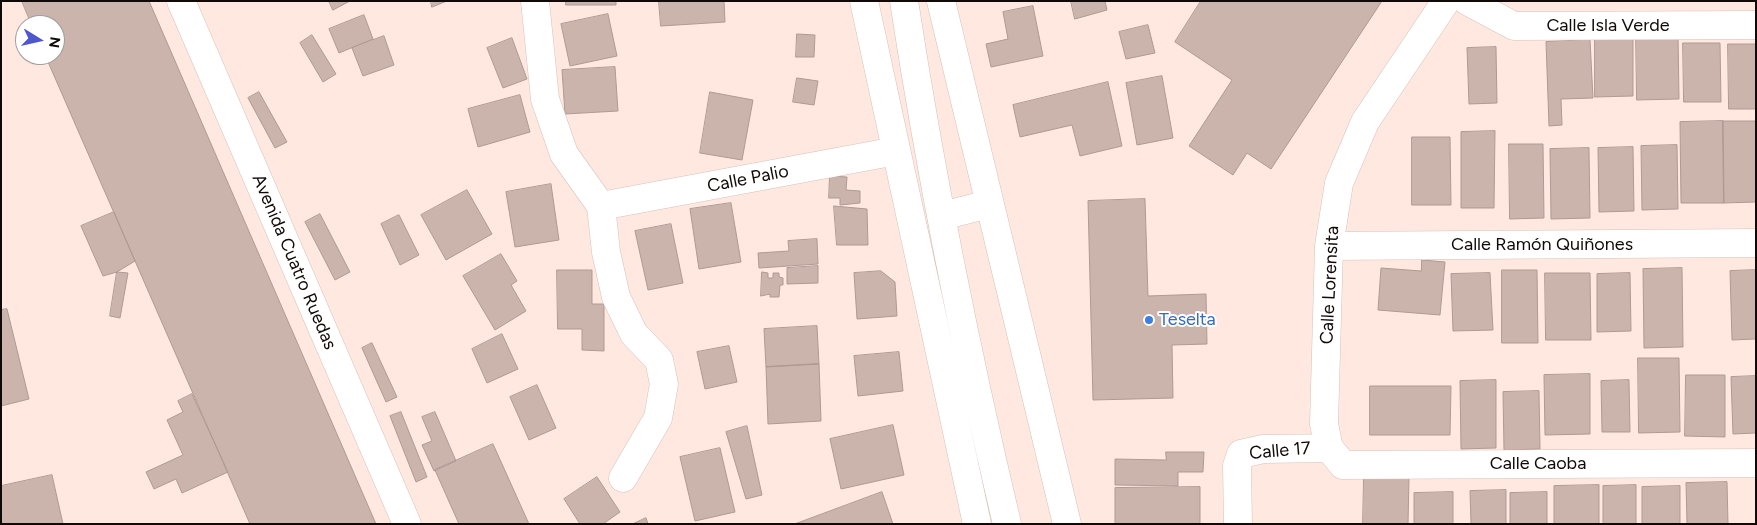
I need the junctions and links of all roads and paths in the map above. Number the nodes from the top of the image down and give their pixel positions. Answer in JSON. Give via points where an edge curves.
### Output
{"nodes":[{"id":1,"x":181,"y":1,"type":"edge"},
{"id":2,"x":535,"y":1,"type":"edge"},
{"id":3,"x":864,"y":1,"type":"edge"},
{"id":4,"x":904,"y":1,"type":"edge"},
{"id":5,"x":941,"y":1,"type":"edge"},
{"id":6,"x":1446,"y":1,"type":"edge"},
{"id":7,"x":1467,"y":1,"type":"edge"},
{"id":8,"x":1756,"y":25,"type":"edge"},
{"id":9,"x":896,"y":151,"type":"junction"},
{"id":10,"x":989,"y":204,"type":"junction"},
{"id":11,"x":601,"y":206,"type":"junction"},
{"id":12,"x":942,"y":216,"type":"junction"},
{"id":13,"x":1756,"y":243,"type":"edge"},
{"id":14,"x":1329,"y":246,"type":"junction"},
{"id":15,"x":1329,"y":448,"type":"junction"},
{"id":16,"x":1756,"y":463,"type":"edge"},
{"id":17,"x":623,"y":478,"type":"dead end"},
{"id":18,"x":407,"y":524,"type":"edge"},
{"id":19,"x":977,"y":524,"type":"edge"},
{"id":20,"x":1007,"y":524,"type":"edge"},
{"id":21,"x":1067,"y":524,"type":"edge"},
{"id":22,"x":1238,"y":524,"type":"edge"}],
"edges":[{"from":1,"to":18,"type":"street","name":"Avenida Cuatro Ruedas"},
{"from":2,"to":11,"type":"street","via":[[546,99],[564,154]]},
{"from":3,"to":9,"type":"street"},
{"from":4,"to":12,"type":"street"},
{"from":5,"to":10,"type":"street"},
{"from":6,"to":14,"type":"street","name":"Calle Lorensita","via":[[1365,122],[1339,183]]},
{"from":7,"to":8,"type":"street","name":"Calle Isla Verde","via":[[1514,26]]},
{"from":9,"to":11,"type":"street","name":"Calle Palio"},
{"from":9,"to":19,"type":"street"},
{"from":10,"to":12,"type":"street"},
{"from":10,"to":21,"type":"street"},
{"from":11,"to":17,"type":"street","via":[[606,252],[616,297],[634,334],[659,360],[664,384],[658,418]]},
{"from":12,"to":20,"type":"street"},
{"from":13,"to":14,"type":"street","name":"Calle Ramón Quiñones"},
{"from":14,"to":15,"type":"street","name":"Calle Lorensita","via":[[1324,424]]},
{"from":15,"to":16,"type":"street","name":"Calle Caoba","via":[[1343,465]]},
{"from":15,"to":22,"type":"street","name":"Calle 17","via":[[1263,449],[1240,454],[1237,466]]}]}
